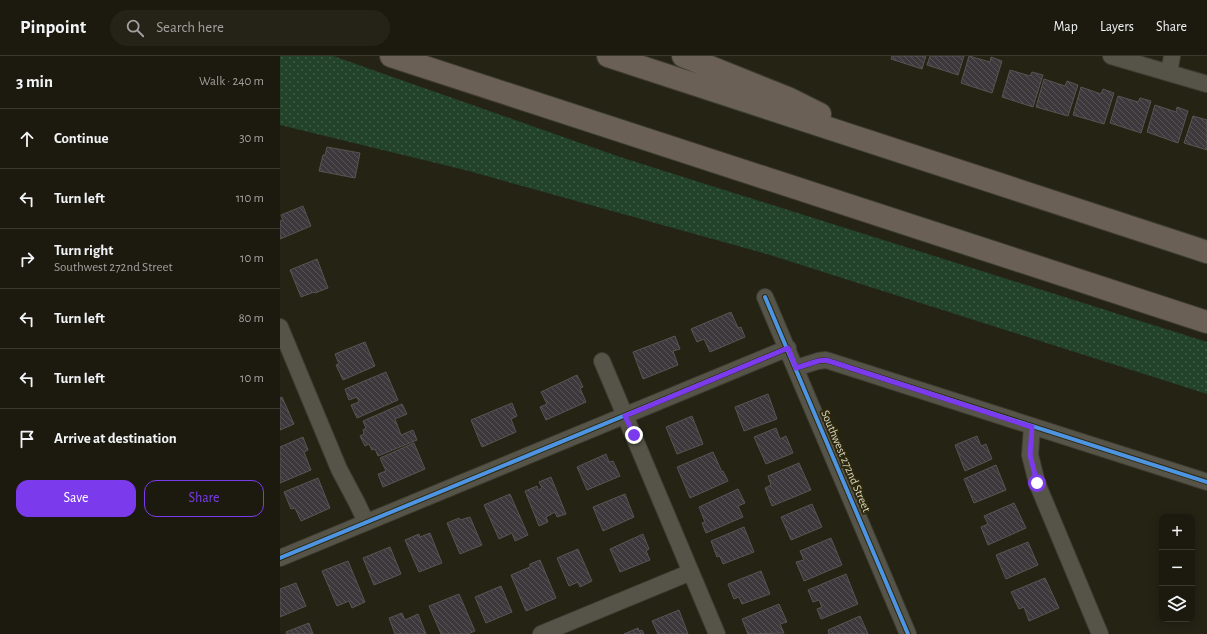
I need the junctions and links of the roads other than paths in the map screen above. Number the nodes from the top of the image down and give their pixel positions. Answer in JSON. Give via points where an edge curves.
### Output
{"nodes":[{"id":1,"x":391,"y":56,"type":"edge"},
{"id":2,"x":608,"y":56,"type":"edge"},
{"id":3,"x":682,"y":56,"type":"edge"},
{"id":4,"x":1111,"y":56,"type":"edge"},
{"id":5,"x":1172,"y":56,"type":"edge"},
{"id":6,"x":1169,"y":73,"type":"junction"},
{"id":7,"x":1207,"y":84,"type":"edge"},
{"id":8,"x":874,"y":143,"type":"junction"},
{"id":9,"x":1207,"y":252,"type":"edge"},
{"id":10,"x":765,"y":297,"type":"dead end"},
{"id":11,"x":1207,"y":322,"type":"edge"},
{"id":12,"x":280,"y":327,"type":"edge"},
{"id":13,"x":788,"y":348,"type":"junction"},
{"id":14,"x":602,"y":361,"type":"dead end"},
{"id":15,"x":796,"y":368,"type":"junction"},
{"id":16,"x":625,"y":416,"type":"junction"},
{"id":17,"x":1032,"y":427,"type":"junction"},
{"id":18,"x":1207,"y":482,"type":"edge"},
{"id":19,"x":366,"y":522,"type":"junction"},
{"id":20,"x":280,"y":558,"type":"edge"},
{"id":21,"x":691,"y":572,"type":"junction"},
{"id":22,"x":541,"y":634,"type":"edge"},
{"id":23,"x":717,"y":634,"type":"edge"},
{"id":24,"x":908,"y":634,"type":"edge"},
{"id":25,"x":1100,"y":634,"type":"edge"}],
"edges":[{"from":1,"to":11,"type":"highway"},
{"from":2,"to":8,"type":"highway"},
{"from":3,"to":8,"type":"highway","via":[[790,99]]},
{"from":4,"to":6,"type":"street"},
{"from":5,"to":6,"type":"street"},
{"from":6,"to":7,"type":"street"},
{"from":8,"to":9,"type":"highway"},
{"from":10,"to":13,"type":"street","name":"Southwest 272nd Street"},
{"from":12,"to":19,"type":"street","via":[[339,469]]},
{"from":13,"to":15,"type":"street","name":"Southwest 272nd Street"},
{"from":13,"to":16,"type":"street"},
{"from":14,"to":16,"type":"street"},
{"from":15,"to":17,"type":"street","via":[[826,360]]},
{"from":15,"to":24,"type":"street","name":"Southwest 272nd Street"},
{"from":16,"to":19,"type":"street"},
{"from":16,"to":21,"type":"street"},
{"from":17,"to":18,"type":"street"},
{"from":17,"to":25,"type":"street","via":[[1030,455],[1037,483]]},
{"from":19,"to":20,"type":"street"},
{"from":21,"to":22,"type":"street"},
{"from":21,"to":23,"type":"street"}]}
